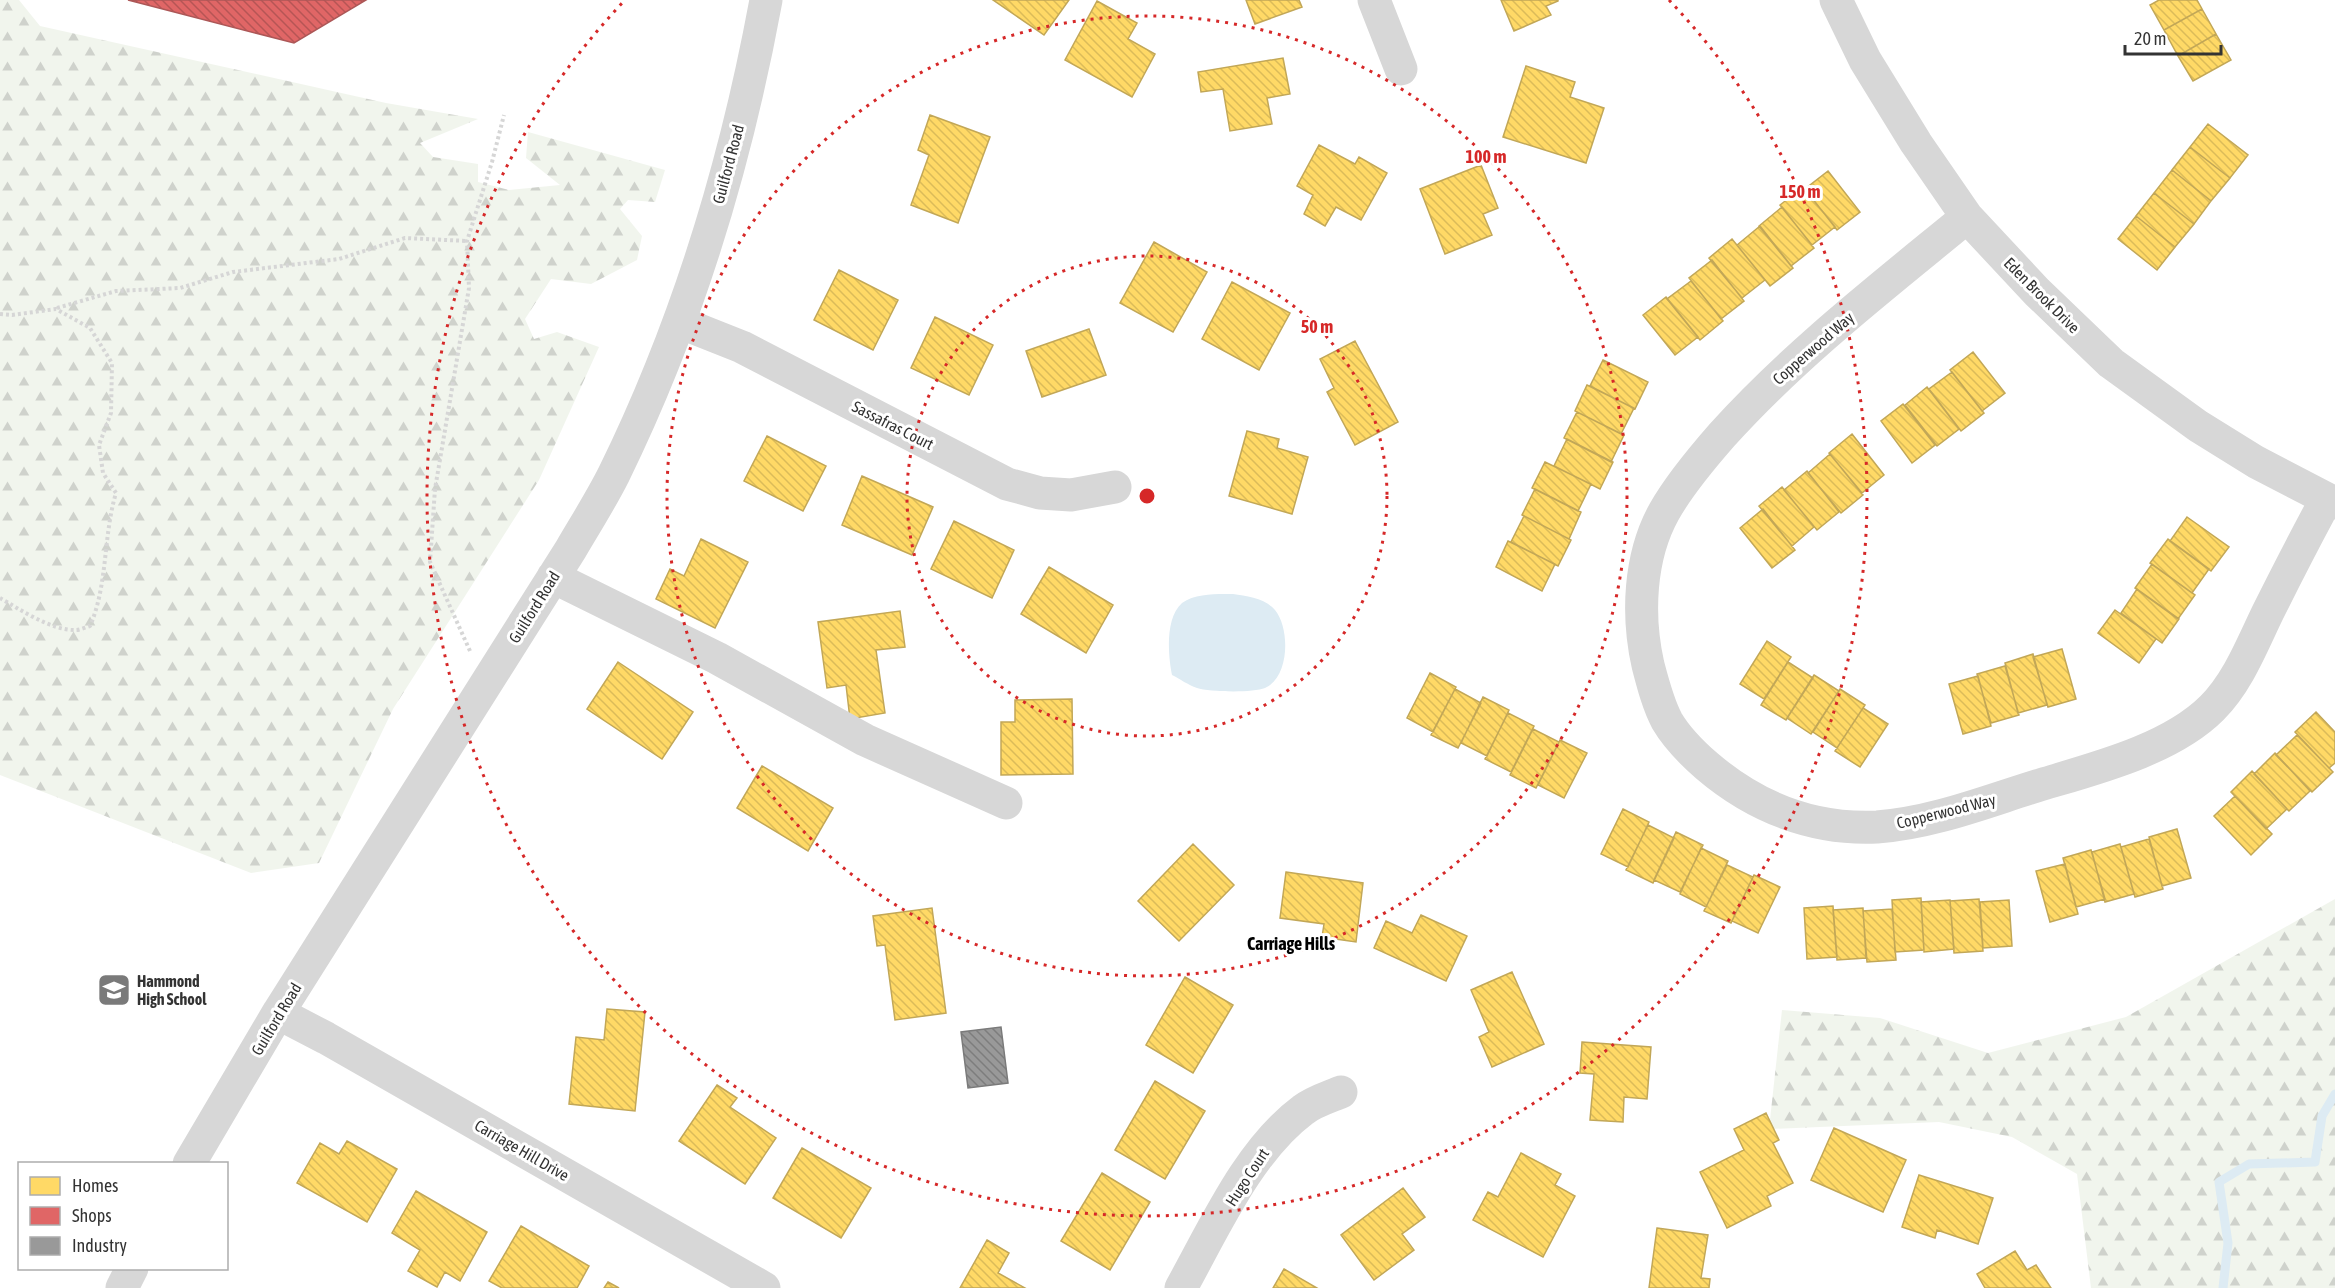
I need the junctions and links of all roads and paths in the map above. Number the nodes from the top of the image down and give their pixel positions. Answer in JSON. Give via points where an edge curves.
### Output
{"nodes":[{"id":1,"x":766,"y":0,"type":"edge"},
{"id":2,"x":1374,"y":0,"type":"edge"},
{"id":3,"x":1836,"y":0,"type":"edge"},
{"id":4,"x":1401,"y":69,"type":"dead end"},
{"id":5,"x":504,"y":115,"type":"dead end"},
{"id":6,"x":1967,"y":217,"type":"junction"},
{"id":7,"x":467,"y":241,"type":"junction"},
{"id":8,"x":56,"y":309,"type":"junction"},
{"id":9,"x":0,"y":314,"type":"edge"},
{"id":10,"x":679,"y":322,"type":"junction"},
{"id":11,"x":1114,"y":487,"type":"dead end"},
{"id":12,"x":2331,"y":502,"type":"edge"},
{"id":13,"x":553,"y":577,"type":"junction"},
{"id":14,"x":0,"y":598,"type":"edge"},
{"id":15,"x":485,"y":684,"type":"junction"},
{"id":16,"x":1006,"y":803,"type":"dead end"},
{"id":17,"x":278,"y":1013,"type":"junction"},
{"id":18,"x":1341,"y":1092,"type":"dead end"},
{"id":19,"x":190,"y":1162,"type":"edge"},
{"id":20,"x":131,"y":1270,"type":"edge"},
{"id":21,"x":122,"y":1288,"type":"edge"},
{"id":22,"x":764,"y":1288,"type":"edge"},
{"id":23,"x":1180,"y":1288,"type":"edge"}],
"edges":[{"from":1,"to":10,"type":"street","name":"Guilford Road","via":[[753,72],[716,208]]},
{"from":2,"to":4,"type":"street"},
{"from":3,"to":6,"type":"street","name":"Eden Brook Drive","via":[[1865,60]]},
{"from":5,"to":7,"type":"path"},
{"from":6,"to":12,"type":"street","name":"Eden Brook Drive","via":[[2111,363],[2198,426]]},
{"from":6,"to":12,"type":"street","name":"Copperwood Way","via":[[1819,340],[1752,402],[1701,459],[1664,513],[1648,555],[1641,602],[1645,650],[1667,722],[1690,751],[1723,779],[1761,804],[1799,818],[1834,826],[1878,826],[1918,821],[2114,763],[2157,744],[2211,708],[2236,677],[2301,546]]},
{"from":7,"to":8,"type":"path","via":[[405,238],[339,259],[233,272],[180,288],[116,291]]},
{"from":7,"to":15,"type":"path","via":[[469,288],[435,489],[430,562]]},
{"from":8,"to":9,"type":"path"},
{"from":8,"to":14,"type":"path","via":[[90,328],[112,363],[111,413],[99,445],[103,473],[116,493],[109,516],[101,586],[90,626],[76,630],[31,616]]},
{"from":10,"to":11,"type":"street","name":"Sassafras Court","via":[[742,347],[1007,484],[1040,493],[1071,495]]},
{"from":10,"to":13,"type":"street","name":"Guilford Road","via":[[613,477]]},
{"from":13,"to":15,"type":"street","name":"Guilford Road"},
{"from":13,"to":16,"type":"street","via":[[717,658],[865,740]]},
{"from":15,"to":17,"type":"street","name":"Guilford Road"},
{"from":17,"to":19,"type":"street","name":"Guilford Road"},
{"from":17,"to":22,"type":"street","name":"Carriage Hill Drive"},
{"from":18,"to":23,"type":"street","name":"Hugo Court","via":[[1305,1108],[1276,1133],[1250,1167]]},
{"from":20,"to":21,"type":"street"}]}
